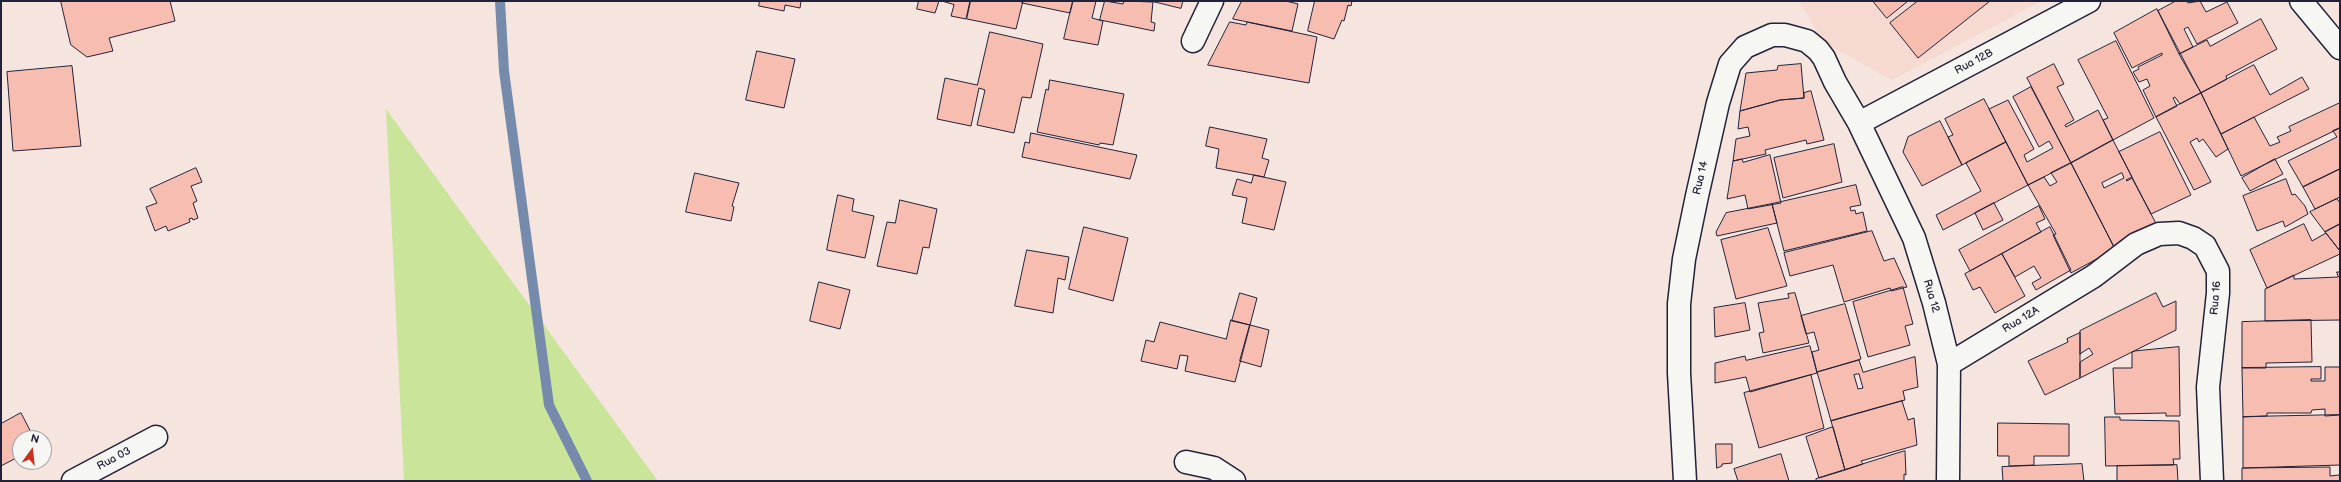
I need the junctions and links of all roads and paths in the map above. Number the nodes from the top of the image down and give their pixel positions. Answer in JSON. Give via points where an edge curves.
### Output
{"nodes":[{"id":1,"x":1212,"y":1,"type":"edge"},
{"id":2,"x":2089,"y":1,"type":"edge"},
{"id":3,"x":2301,"y":1,"type":"edge"},
{"id":4,"x":1193,"y":41,"type":"dead end"},
{"id":5,"x":2340,"y":48,"type":"edge"},
{"id":6,"x":1859,"y":123,"type":"junction"},
{"id":7,"x":2094,"y":276,"type":"joint"},
{"id":8,"x":1949,"y":364,"type":"junction"},
{"id":9,"x":156,"y":437,"type":"dead end"},
{"id":10,"x":1186,"y":462,"type":"dead end"},
{"id":11,"x":73,"y":481,"type":"edge"},
{"id":12,"x":1234,"y":481,"type":"edge"},
{"id":13,"x":1685,"y":481,"type":"edge"},
{"id":14,"x":1948,"y":481,"type":"edge"},
{"id":15,"x":2212,"y":481,"type":"edge"}],
"edges":[{"from":1,"to":4,"type":"street"},
{"from":2,"to":6,"type":"street","name":"Rua 12B"},
{"from":3,"to":5,"type":"street"},
{"from":6,"to":8,"type":"street","name":"Rua 12","via":[[1914,238]]},
{"from":6,"to":13,"type":"street","name":"Rua 14","via":[[1824,58],[1807,41],[1785,35],[1772,35],[1745,47],[1730,64],[1718,103],[1684,259],[1679,304],[1679,372]]},
{"from":7,"to":8,"type":"street","name":"Rua 12A"},
{"from":7,"to":15,"type":"street","name":"Rua 16","via":[[2136,244],[2159,234],[2179,233],[2193,238],[2205,246],[2213,259],[2218,271],[2218,293],[2208,388]]},
{"from":8,"to":14,"type":"street","name":"Rua 12"},
{"from":9,"to":11,"type":"street","name":"Rua 03"},
{"from":10,"to":12,"type":"street","via":[[1214,468]]}]}
